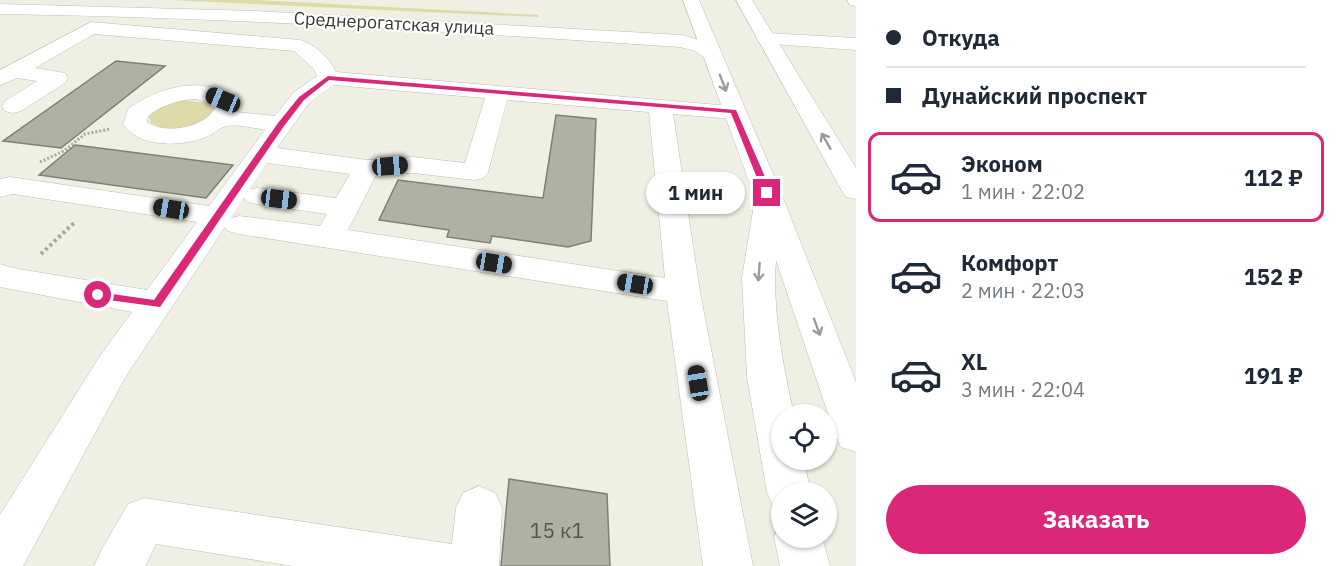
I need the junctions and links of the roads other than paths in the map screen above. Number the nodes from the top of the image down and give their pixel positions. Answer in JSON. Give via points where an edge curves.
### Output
{"nodes":[{"id":1,"x":691,"y":0,"type":"edge"},
{"id":2,"x":744,"y":0,"type":"edge"},
{"id":3,"x":0,"y":1,"type":"edge"},
{"id":4,"x":0,"y":9,"type":"edge"},
{"id":5,"x":699,"y":21,"type":"junction"},
{"id":6,"x":767,"y":39,"type":"junction"},
{"id":7,"x":856,"y":44,"type":"edge"},
{"id":8,"x":712,"y":54,"type":"junction"},
{"id":9,"x":7,"y":75,"type":"edge"},
{"id":10,"x":328,"y":78,"type":"junction"},
{"id":11,"x":498,"y":92,"type":"junction"},
{"id":12,"x":660,"y":106,"type":"junction"},
{"id":13,"x":4,"y":108,"type":"edge"},
{"id":14,"x":734,"y":112,"type":"junction"},
{"id":15,"x":222,"y":118,"type":"junction"},
{"id":16,"x":281,"y":124,"type":"junction"},
{"id":17,"x":260,"y":154,"type":"junction"},
{"id":18,"x":367,"y":168,"type":"junction"},
{"id":19,"x":5,"y":187,"type":"edge"},
{"id":20,"x":856,"y":191,"type":"edge"},
{"id":21,"x":767,"y":193,"type":"junction"},
{"id":22,"x":257,"y":196,"type":"dead end"},
{"id":23,"x":344,"y":208,"type":"junction"},
{"id":24,"x":228,"y":220,"type":"junction"},
{"id":25,"x":329,"y":237,"type":"junction"},
{"id":26,"x":7,"y":277,"type":"edge"},
{"id":27,"x":683,"y":292,"type":"junction"},
{"id":28,"x":156,"y":304,"type":"junction"},
{"id":29,"x":772,"y":404,"type":"edge"},
{"id":30,"x":856,"y":434,"type":"edge"},
{"id":31,"x":479,"y":508,"type":"dead end"},
{"id":32,"x":801,"y":548,"type":"edge"},
{"id":33,"x":0,"y":560,"type":"edge"},
{"id":34,"x":119,"y":566,"type":"edge"},
{"id":35,"x":447,"y":566,"type":"edge"},
{"id":36,"x":474,"y":566,"type":"edge"},
{"id":37,"x":728,"y":566,"type":"edge"},
{"id":38,"x":805,"y":566,"type":"edge"}],
"edges":[{"from":1,"to":5,"type":"street"},
{"from":2,"to":6,"type":"street"},
{"from":3,"to":5,"type":"street","name":"Среднерогатская улица","via":[[265,7],[657,29]]},
{"from":4,"to":8,"type":"street","name":"Среднерогатская улица","via":[[247,14],[423,23],[682,41]]},
{"from":5,"to":8,"type":"street"},
{"from":6,"to":7,"type":"street"},
{"from":20,"to":6,"type":"street","one_way":true},
{"from":8,"to":14,"type":"street","one_way":true},
{"from":9,"to":10,"type":"street","via":[[91,28],[300,46],[324,67]]},
{"from":9,"to":13,"type":"street","via":[[57,78]]},
{"from":10,"to":11,"type":"street"},
{"from":10,"to":16,"type":"street","via":[[301,98]]},
{"from":11,"to":12,"type":"street"},
{"from":11,"to":18,"type":"street","via":[[475,172],[413,165]]},
{"from":12,"to":14,"type":"street"},
{"from":12,"to":27,"type":"street"},
{"from":14,"to":21,"type":"street"},
{"from":15,"to":15,"type":"street","via":[[227,107],[223,100],[192,93],[167,96],[146,105],[136,114],[135,124],[146,133],[176,136],[199,132]]},
{"from":15,"to":16,"type":"street"},
{"from":16,"to":17,"type":"street"},
{"from":17,"to":18,"type":"street"},
{"from":17,"to":24,"type":"street"},
{"from":18,"to":23,"type":"street"},
{"from":19,"to":24,"type":"street","via":[[100,198]]},
{"from":21,"to":29,"type":"street","one_way":true,"via":[[758,278]]},
{"from":21,"to":30,"type":"street","one_way":true},
{"from":22,"to":23,"type":"street"},
{"from":23,"to":25,"type":"street"},
{"from":24,"to":25,"type":"street"},
{"from":24,"to":28,"type":"street"},
{"from":25,"to":27,"type":"street"},
{"from":26,"to":28,"type":"street"},
{"from":27,"to":37,"type":"street"},
{"from":28,"to":33,"type":"street","via":[[113,366]]},
{"from":31,"to":36,"type":"street"},
{"from":32,"to":38,"type":"street"},
{"from":34,"to":35,"type":"street","via":[[144,520]]}]}
